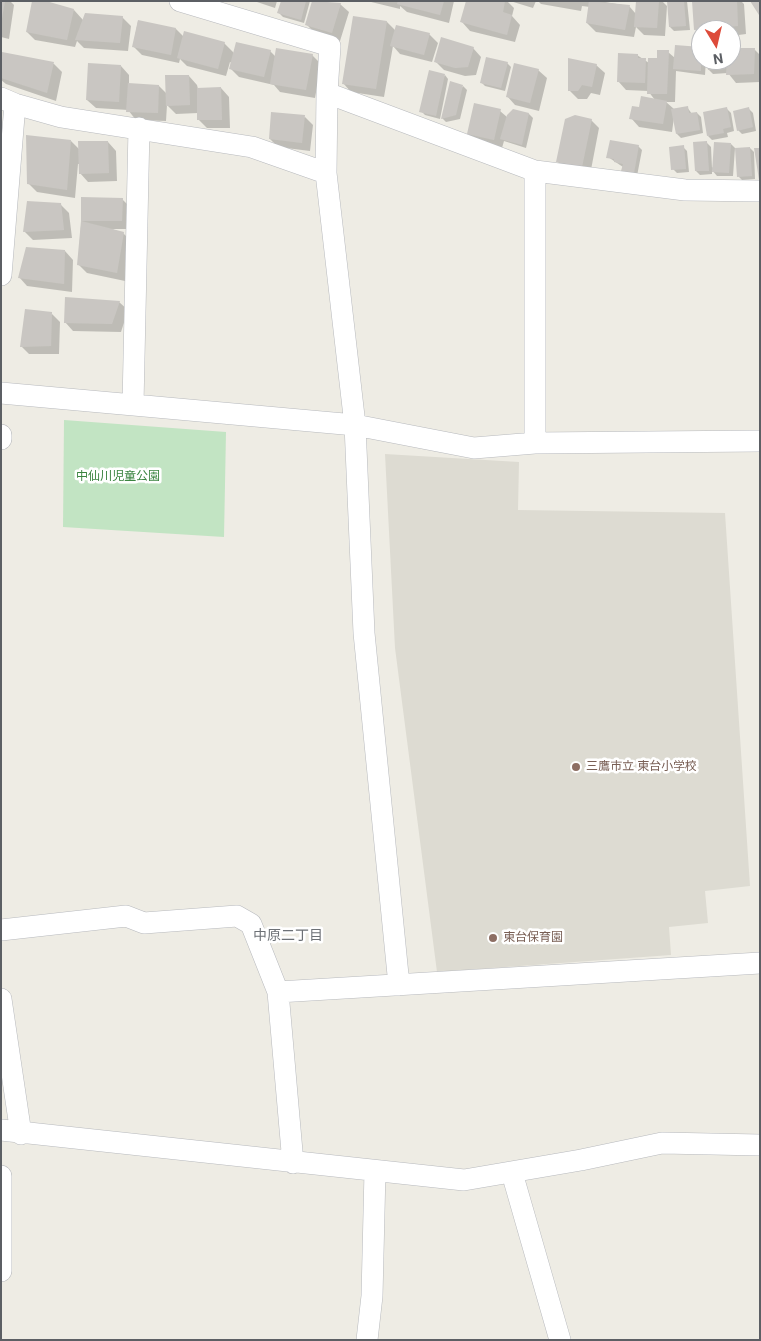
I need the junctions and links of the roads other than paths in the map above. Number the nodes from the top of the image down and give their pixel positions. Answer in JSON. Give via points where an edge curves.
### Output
{"nodes":[{"id":1,"x":180,"y":1,"type":"edge"},
{"id":2,"x":327,"y":93,"type":"junction"},
{"id":3,"x":8,"y":101,"type":"edge"},
{"id":4,"x":139,"y":128,"type":"junction"},
{"id":5,"x":535,"y":171,"type":"junction"},
{"id":6,"x":326,"y":172,"type":"junction"},
{"id":7,"x":760,"y":191,"type":"edge"},
{"id":8,"x":1,"y":275,"type":"edge"},
{"id":9,"x":1,"y":393,"type":"edge"},
{"id":10,"x":133,"y":404,"type":"junction"},
{"id":11,"x":355,"y":425,"type":"junction"},
{"id":12,"x":1,"y":435,"type":"edge"},
{"id":13,"x":1,"y":439,"type":"edge"},
{"id":14,"x":760,"y":441,"type":"edge"},
{"id":15,"x":535,"y":443,"type":"junction"},
{"id":16,"x":1,"y":930,"type":"edge"},
{"id":17,"x":760,"y":963,"type":"edge"},
{"id":18,"x":399,"y":985,"type":"junction"},
{"id":19,"x":278,"y":992,"type":"junction"},
{"id":20,"x":1,"y":998,"type":"edge"},
{"id":21,"x":11,"y":1132,"type":"edge"},
{"id":22,"x":760,"y":1145,"type":"edge"},
{"id":23,"x":293,"y":1163,"type":"junction"},
{"id":24,"x":375,"y":1171,"type":"junction"},
{"id":25,"x":512,"y":1173,"type":"junction"},
{"id":26,"x":1,"y":1176,"type":"edge"},
{"id":27,"x":1,"y":1271,"type":"edge"},
{"id":28,"x":368,"y":1340,"type":"edge"},
{"id":29,"x":560,"y":1340,"type":"edge"}],
"edges":[{"from":1,"to":2,"type":"street","via":[[330,46]]},
{"from":2,"to":5,"type":"street"},
{"from":2,"to":6,"type":"street"},
{"from":3,"to":4,"type":"street","via":[[61,117]]},
{"from":3,"to":8,"type":"street"},
{"from":4,"to":6,"type":"street","via":[[252,147]]},
{"from":4,"to":10,"type":"street"},
{"from":5,"to":7,"type":"street","via":[[685,190]]},
{"from":5,"to":15,"type":"street"},
{"from":6,"to":11,"type":"street"},
{"from":9,"to":10,"type":"street"},
{"from":10,"to":11,"type":"street"},
{"from":11,"to":15,"type":"street","via":[[474,448]]},
{"from":11,"to":18,"type":"street","via":[[364,632]]},
{"from":12,"to":13,"type":"street"},
{"from":14,"to":15,"type":"street"},
{"from":16,"to":19,"type":"street","via":[[126,916],[144,923],[237,916],[251,924]]},
{"from":17,"to":18,"type":"street"},
{"from":18,"to":19,"type":"street"},
{"from":19,"to":23,"type":"street"},
{"from":20,"to":21,"type":"street"},
{"from":21,"to":23,"type":"street"},
{"from":22,"to":25,"type":"street","via":[[662,1143]]},
{"from":23,"to":24,"type":"street"},
{"from":24,"to":25,"type":"street","via":[[464,1180]]},
{"from":24,"to":28,"type":"street"},
{"from":25,"to":29,"type":"street"},
{"from":26,"to":27,"type":"street"}]}
